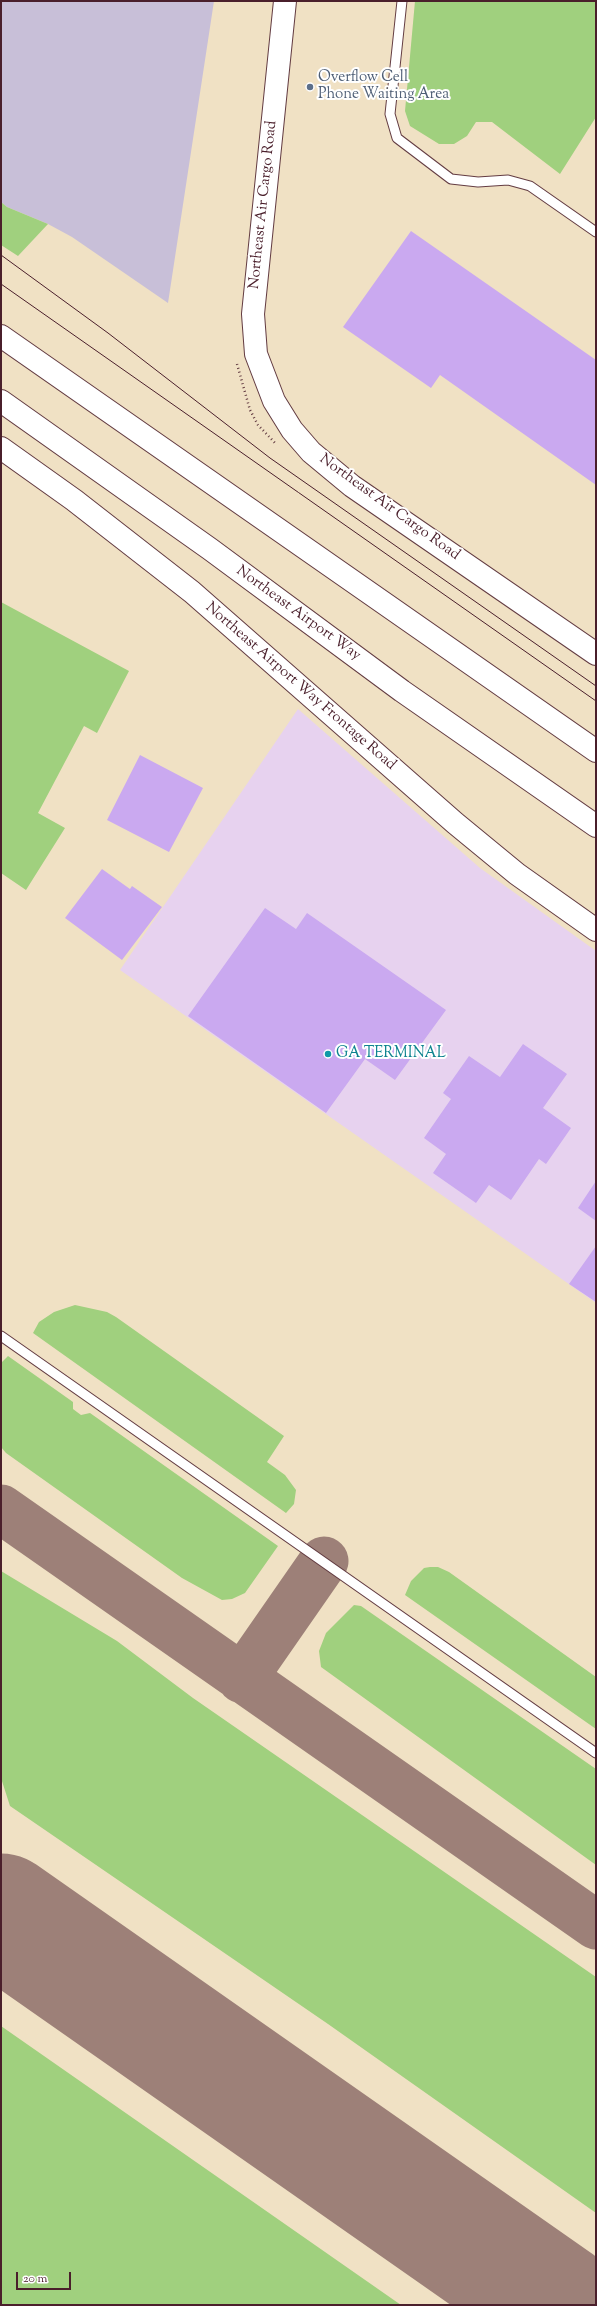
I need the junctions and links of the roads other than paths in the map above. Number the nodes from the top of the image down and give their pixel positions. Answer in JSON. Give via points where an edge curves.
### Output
{"nodes":[{"id":1,"x":285,"y":1,"type":"edge"},
{"id":2,"x":402,"y":1,"type":"edge"},
{"id":3,"x":596,"y":232,"type":"edge"},
{"id":4,"x":1,"y":336,"type":"edge"},
{"id":5,"x":1,"y":401,"type":"edge"},
{"id":6,"x":1,"y":448,"type":"edge"},
{"id":7,"x":596,"y":654,"type":"edge"},
{"id":8,"x":596,"y":751,"type":"edge"},
{"id":9,"x":596,"y":826,"type":"edge"},
{"id":10,"x":596,"y":930,"type":"edge"},
{"id":11,"x":1,"y":1336,"type":"edge"},
{"id":12,"x":596,"y":1753,"type":"edge"}],
"edges":[{"from":1,"to":7,"type":"street","name":"Northeast Air Cargo Road","via":[[253,314],[256,354],[274,401],[292,430],[311,452],[352,486]]},
{"from":2,"to":3,"type":"lane","via":[[390,114],[397,138],[451,179],[478,182],[508,180],[530,186]]},
{"from":4,"to":8,"type":"street"},
{"from":5,"to":9,"type":"street","name":"Northeast Airport Way","via":[[210,549],[402,691]]},
{"from":6,"to":10,"type":"street","name":"Northeast Airport Way Frontage Road","via":[[80,505],[192,592],[455,823],[517,874]]},
{"from":11,"to":12,"type":"lane"}]}
